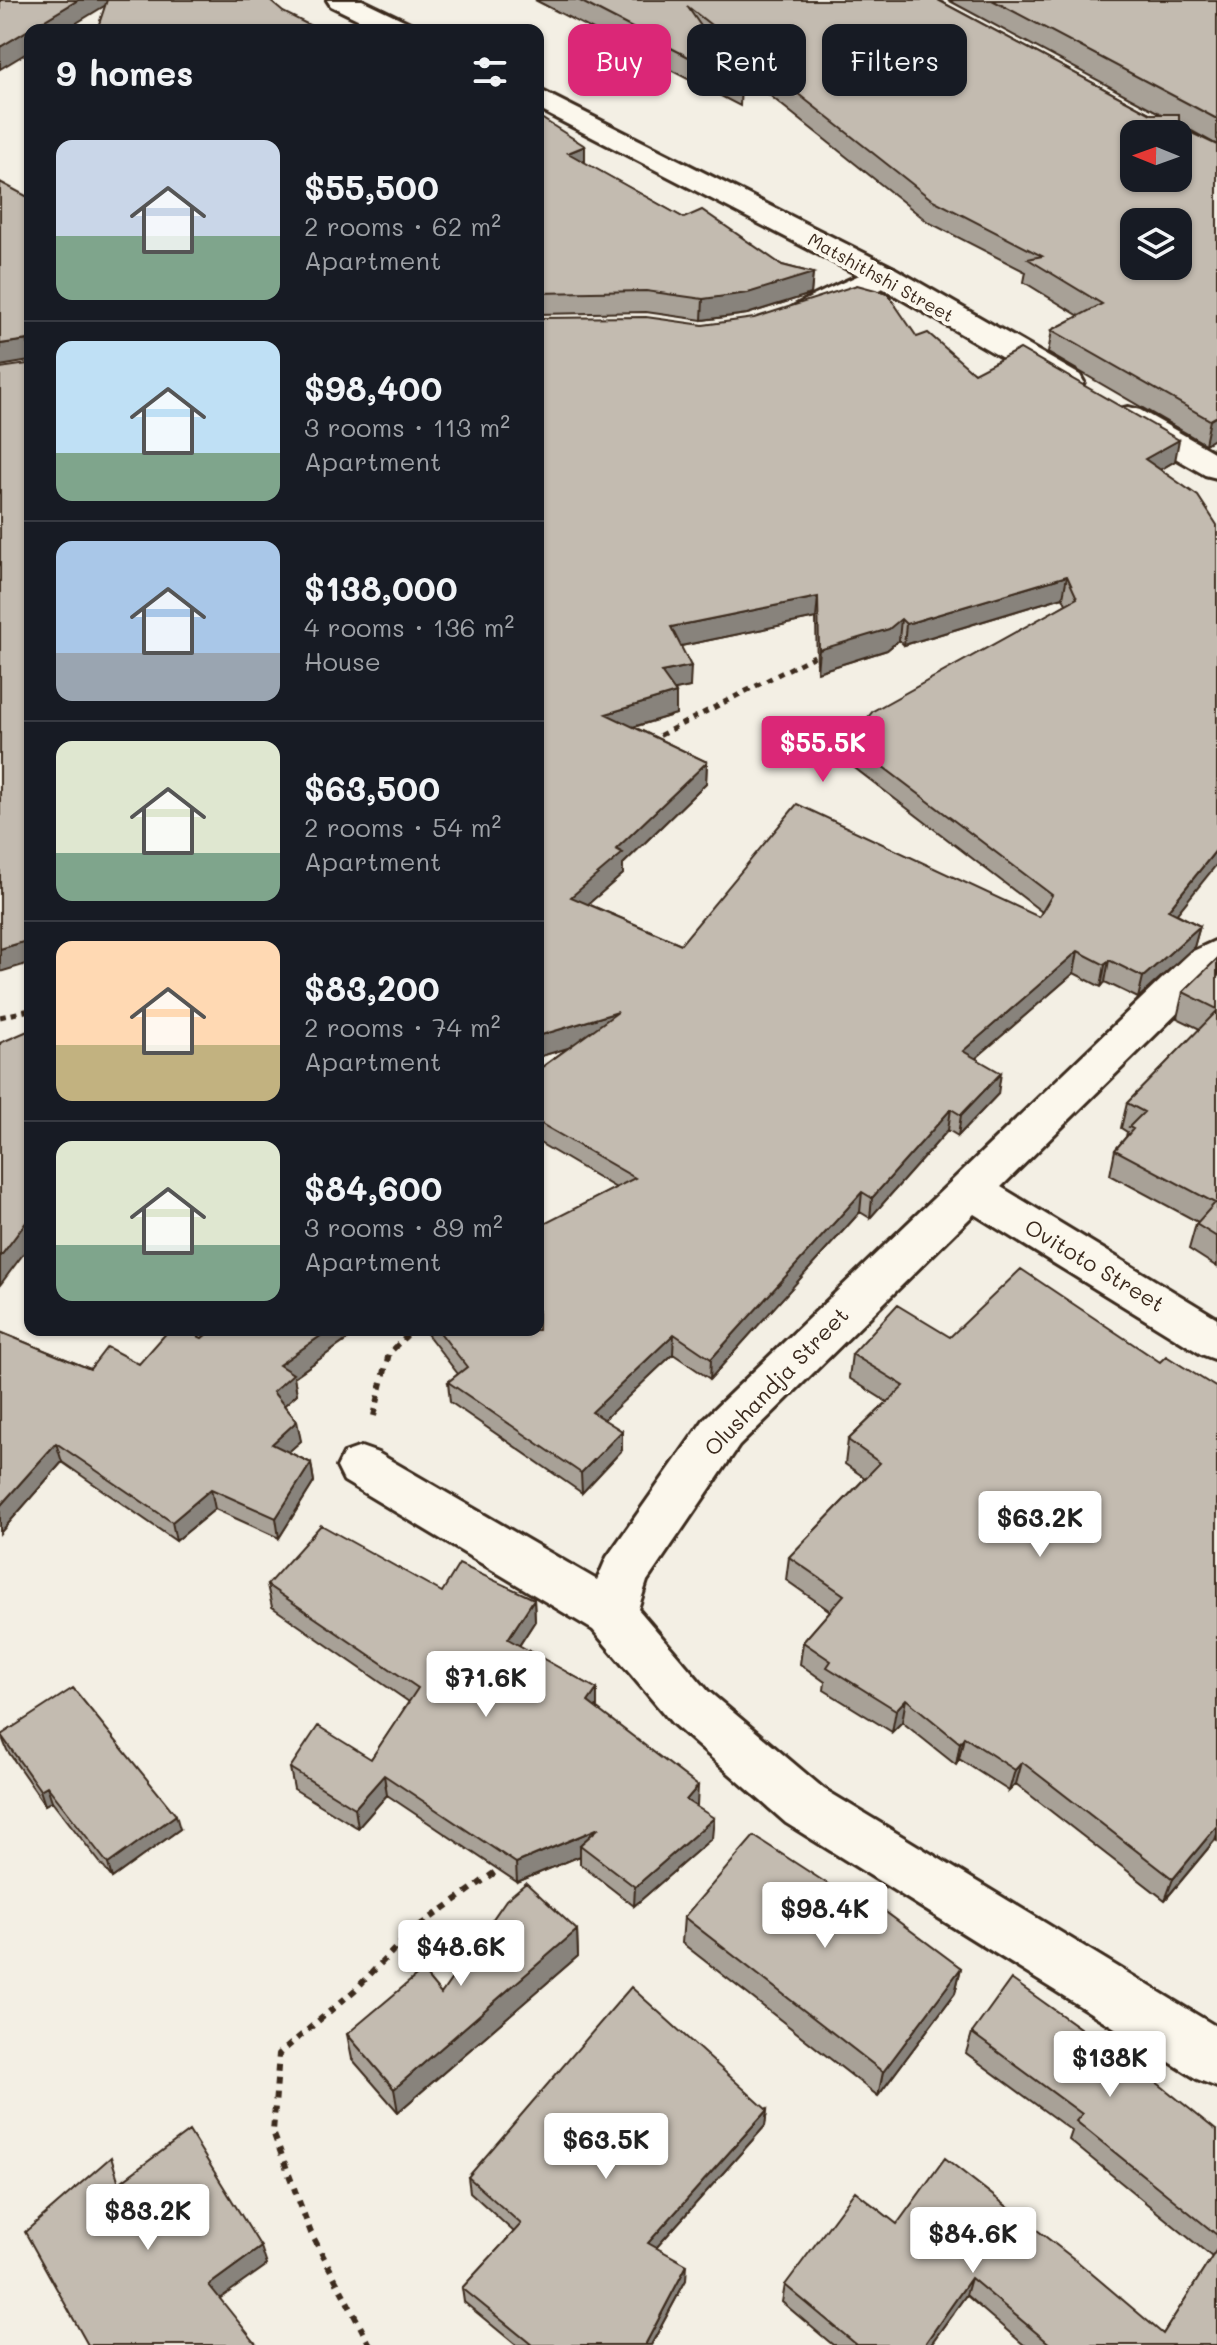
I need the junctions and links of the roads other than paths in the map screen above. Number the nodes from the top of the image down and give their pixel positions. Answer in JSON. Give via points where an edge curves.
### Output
{"nodes":[{"id":1,"x":341,"y":0,"type":"edge"},
{"id":2,"x":390,"y":24,"type":"edge"},
{"id":3,"x":544,"y":101,"type":"edge"},
{"id":4,"x":883,"y":275,"type":"junction"},
{"id":5,"x":780,"y":317,"type":"edge"},
{"id":6,"x":1217,"y":468,"type":"edge"},
{"id":7,"x":1217,"y":955,"type":"edge"},
{"id":8,"x":972,"y":1191,"type":"junction"},
{"id":9,"x":1217,"y":1341,"type":"edge"},
{"id":10,"x":361,"y":1467,"type":"road end"},
{"id":11,"x":611,"y":1614,"type":"junction"},
{"id":12,"x":1217,"y":2059,"type":"edge"}],
"edges":[{"from":1,"to":2,"type":"street"},
{"from":3,"to":4,"type":"street","name":"Matshithshi Street"},
{"from":4,"to":5,"type":"street","via":[[836,300]]},
{"from":4,"to":6,"type":"street","name":"Matshithshi Street"},
{"from":7,"to":8,"type":"street","name":"Olushandja Street"},
{"from":8,"to":9,"type":"street","name":"Ovitoto Street"},
{"from":8,"to":11,"type":"street","name":"Olushandja Street","via":[[722,1432],[625,1572]]},
{"from":10,"to":11,"type":"street"},
{"from":11,"to":12,"type":"street","via":[[690,1707],[805,1806]]}]}
